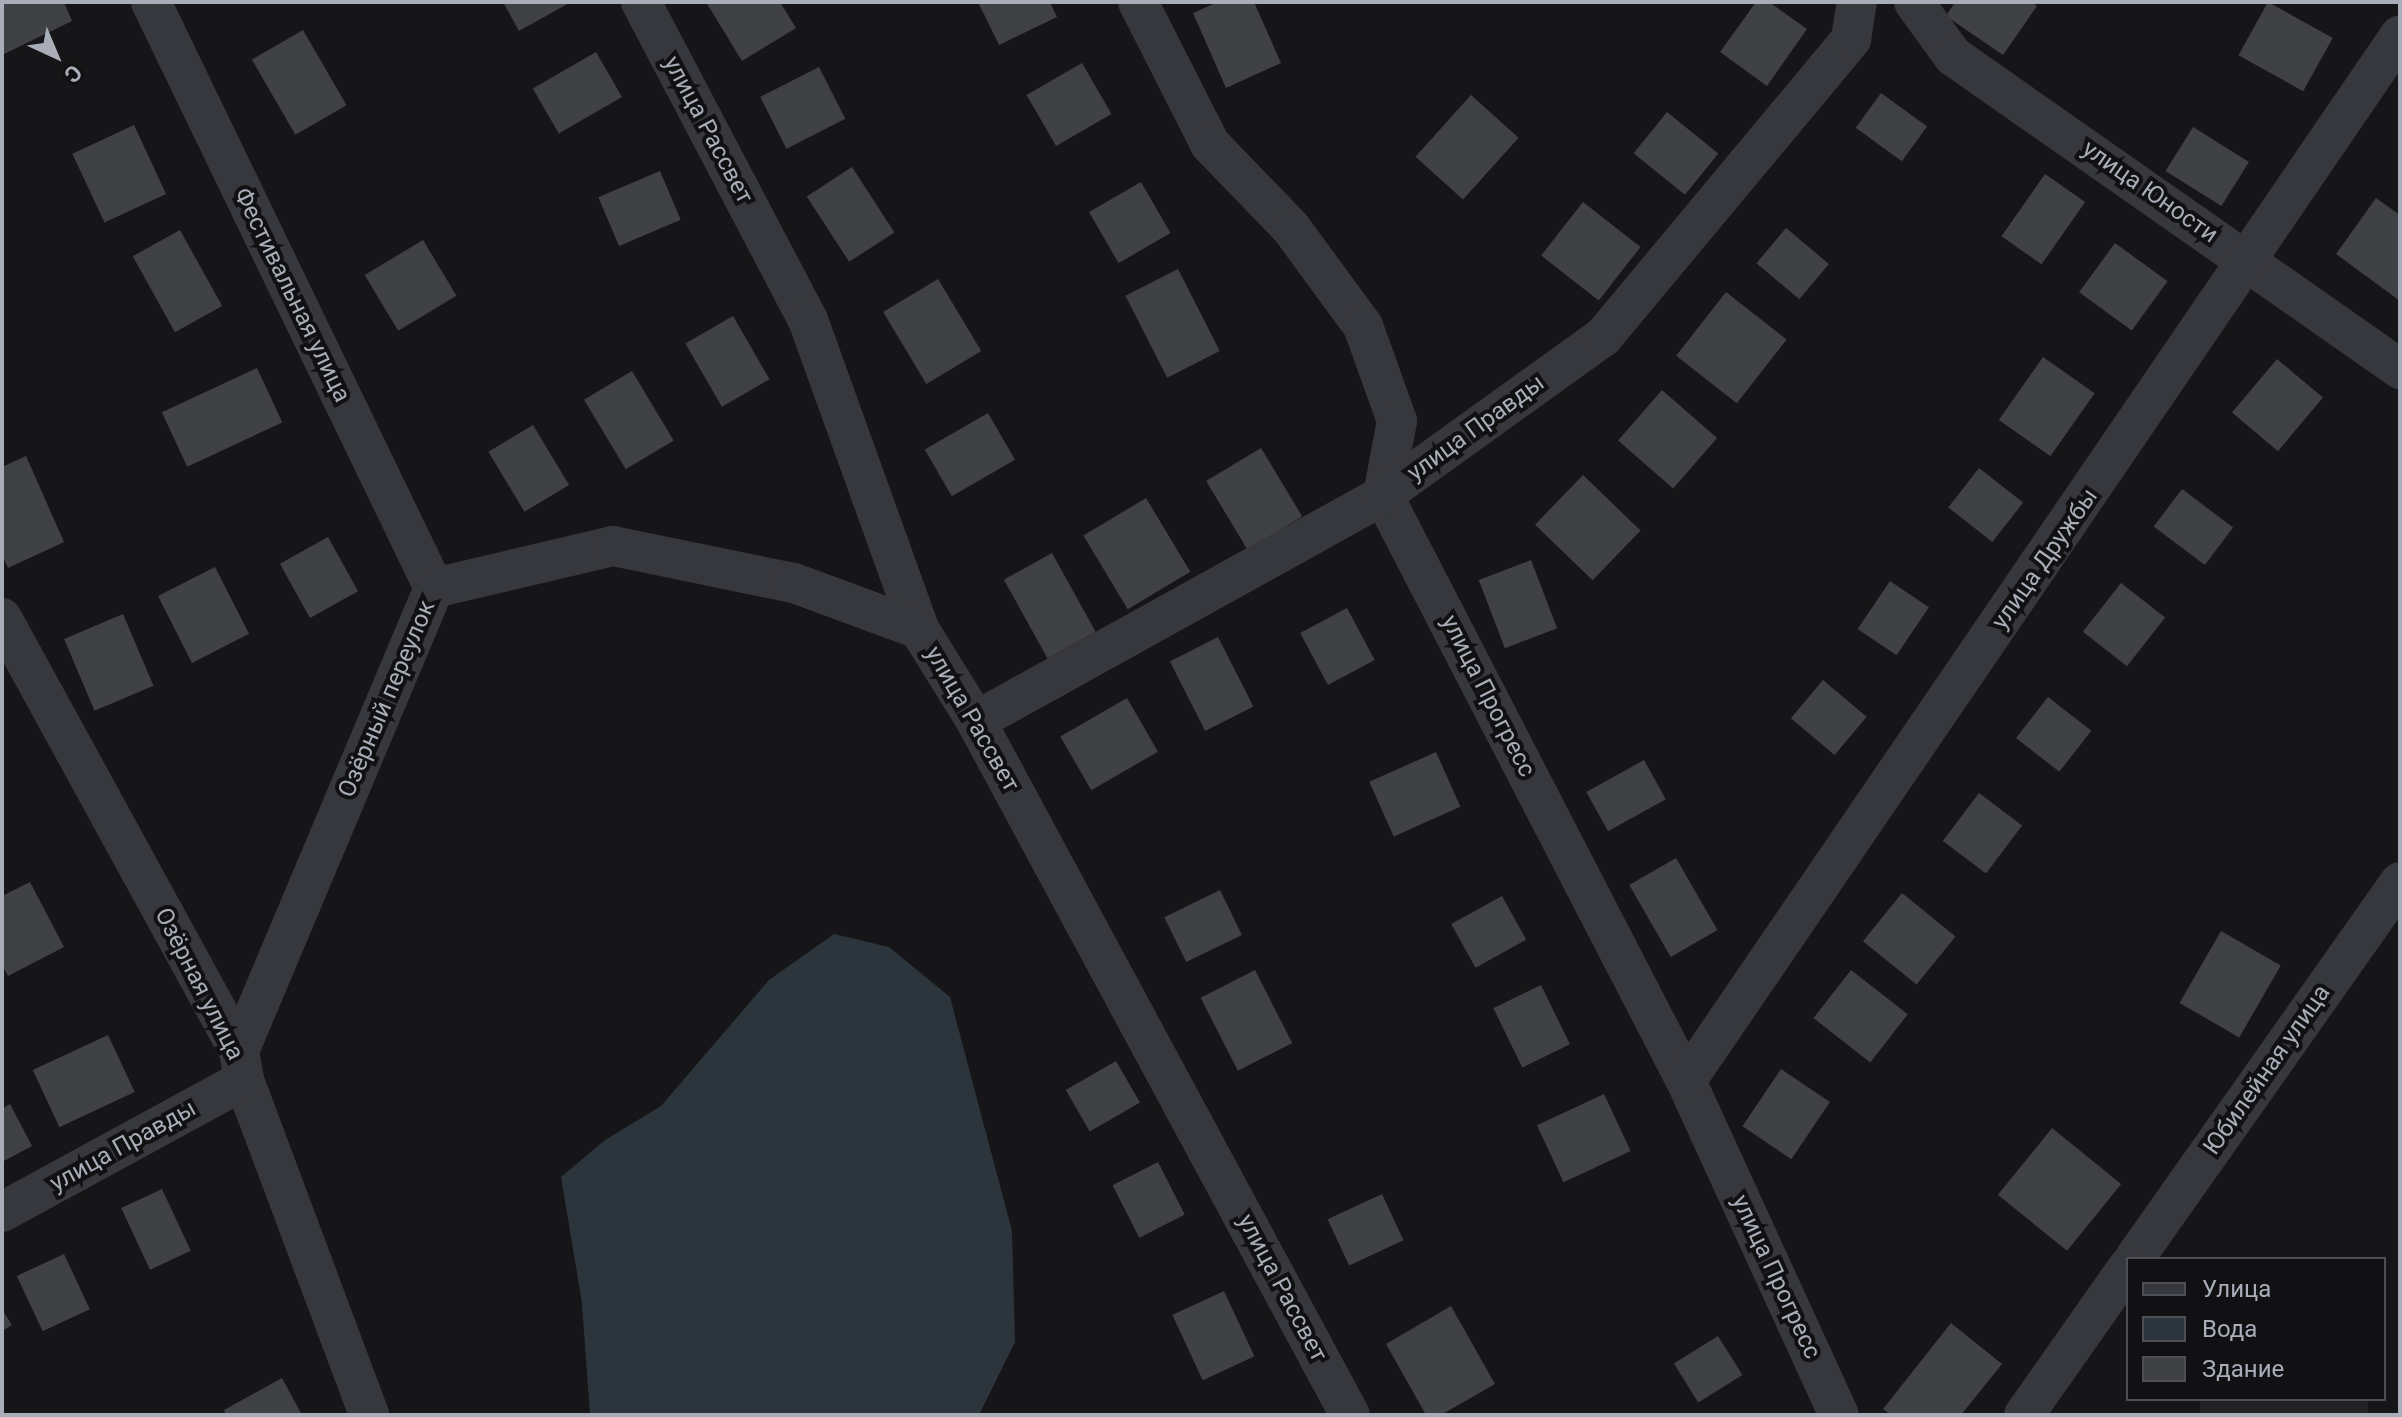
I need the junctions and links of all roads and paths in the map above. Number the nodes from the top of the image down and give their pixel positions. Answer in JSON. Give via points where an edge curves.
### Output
{"nodes":[{"id":1,"x":151,"y":2,"type":"edge"},
{"id":2,"x":641,"y":2,"type":"edge"},
{"id":3,"x":1138,"y":2,"type":"edge"},
{"id":4,"x":1857,"y":2,"type":"edge"},
{"id":5,"x":1914,"y":2,"type":"edge"},
{"id":6,"x":2400,"y":35,"type":"edge"},
{"id":7,"x":2250,"y":261,"type":"junction"},
{"id":8,"x":2400,"y":369,"type":"edge"},
{"id":9,"x":1383,"y":495,"type":"junction"},
{"id":10,"x":434,"y":588,"type":"junction"},
{"id":11,"x":2,"y":618,"type":"edge"},
{"id":12,"x":919,"y":629,"type":"junction"},
{"id":13,"x":976,"y":721,"type":"junction"},
{"id":14,"x":2400,"y":882,"type":"edge"},
{"id":15,"x":242,"y":1066,"type":"junction"},
{"id":16,"x":1686,"y":1081,"type":"junction"},
{"id":17,"x":2,"y":1212,"type":"edge"},
{"id":18,"x":2135,"y":1257,"type":"edge"},
{"id":19,"x":2126,"y":1270,"type":"edge"},
{"id":20,"x":369,"y":1415,"type":"edge"},
{"id":21,"x":1350,"y":1415,"type":"edge"},
{"id":22,"x":1839,"y":1415,"type":"edge"},
{"id":23,"x":2024,"y":1415,"type":"edge"}],
"edges":[{"from":1,"to":10,"type":"street","name":"Фестивальная улица"},
{"from":2,"to":12,"type":"street","name":"улица Рассвет","via":[[808,320]]},
{"from":3,"to":9,"type":"street","via":[[1210,144],[1291,228],[1363,326],[1397,421]]},
{"from":4,"to":9,"type":"street","name":"улица Правды","via":[[1851,39],[1603,337]]},
{"from":5,"to":7,"type":"street","name":"улица Юности","via":[[1953,56]]},
{"from":6,"to":7,"type":"street","name":"улица Дружбы"},
{"from":7,"to":8,"type":"street","name":"улица Юности"},
{"from":7,"to":16,"type":"street","name":"улица Дружбы"},
{"from":9,"to":13,"type":"street","name":"улица Правды"},
{"from":9,"to":16,"type":"street","name":"улица Прогресс"},
{"from":10,"to":12,"type":"street","name":"Озёрный переулок","via":[[613,546],[794,583]]},
{"from":10,"to":15,"type":"street","name":"Озёрный переулок"},
{"from":11,"to":15,"type":"street","name":"Озёрная улица"},
{"from":12,"to":13,"type":"street","name":"улица Рассвет"},
{"from":13,"to":21,"type":"street","name":"улица Рассвет"},
{"from":14,"to":18,"type":"street","name":"Юбилейная улица"},
{"from":15,"to":17,"type":"street","name":"улица Правды"},
{"from":15,"to":20,"type":"street","name":"Озёрная улица"},
{"from":16,"to":22,"type":"street","name":"улица Прогресс"},
{"from":19,"to":23,"type":"street"}]}
